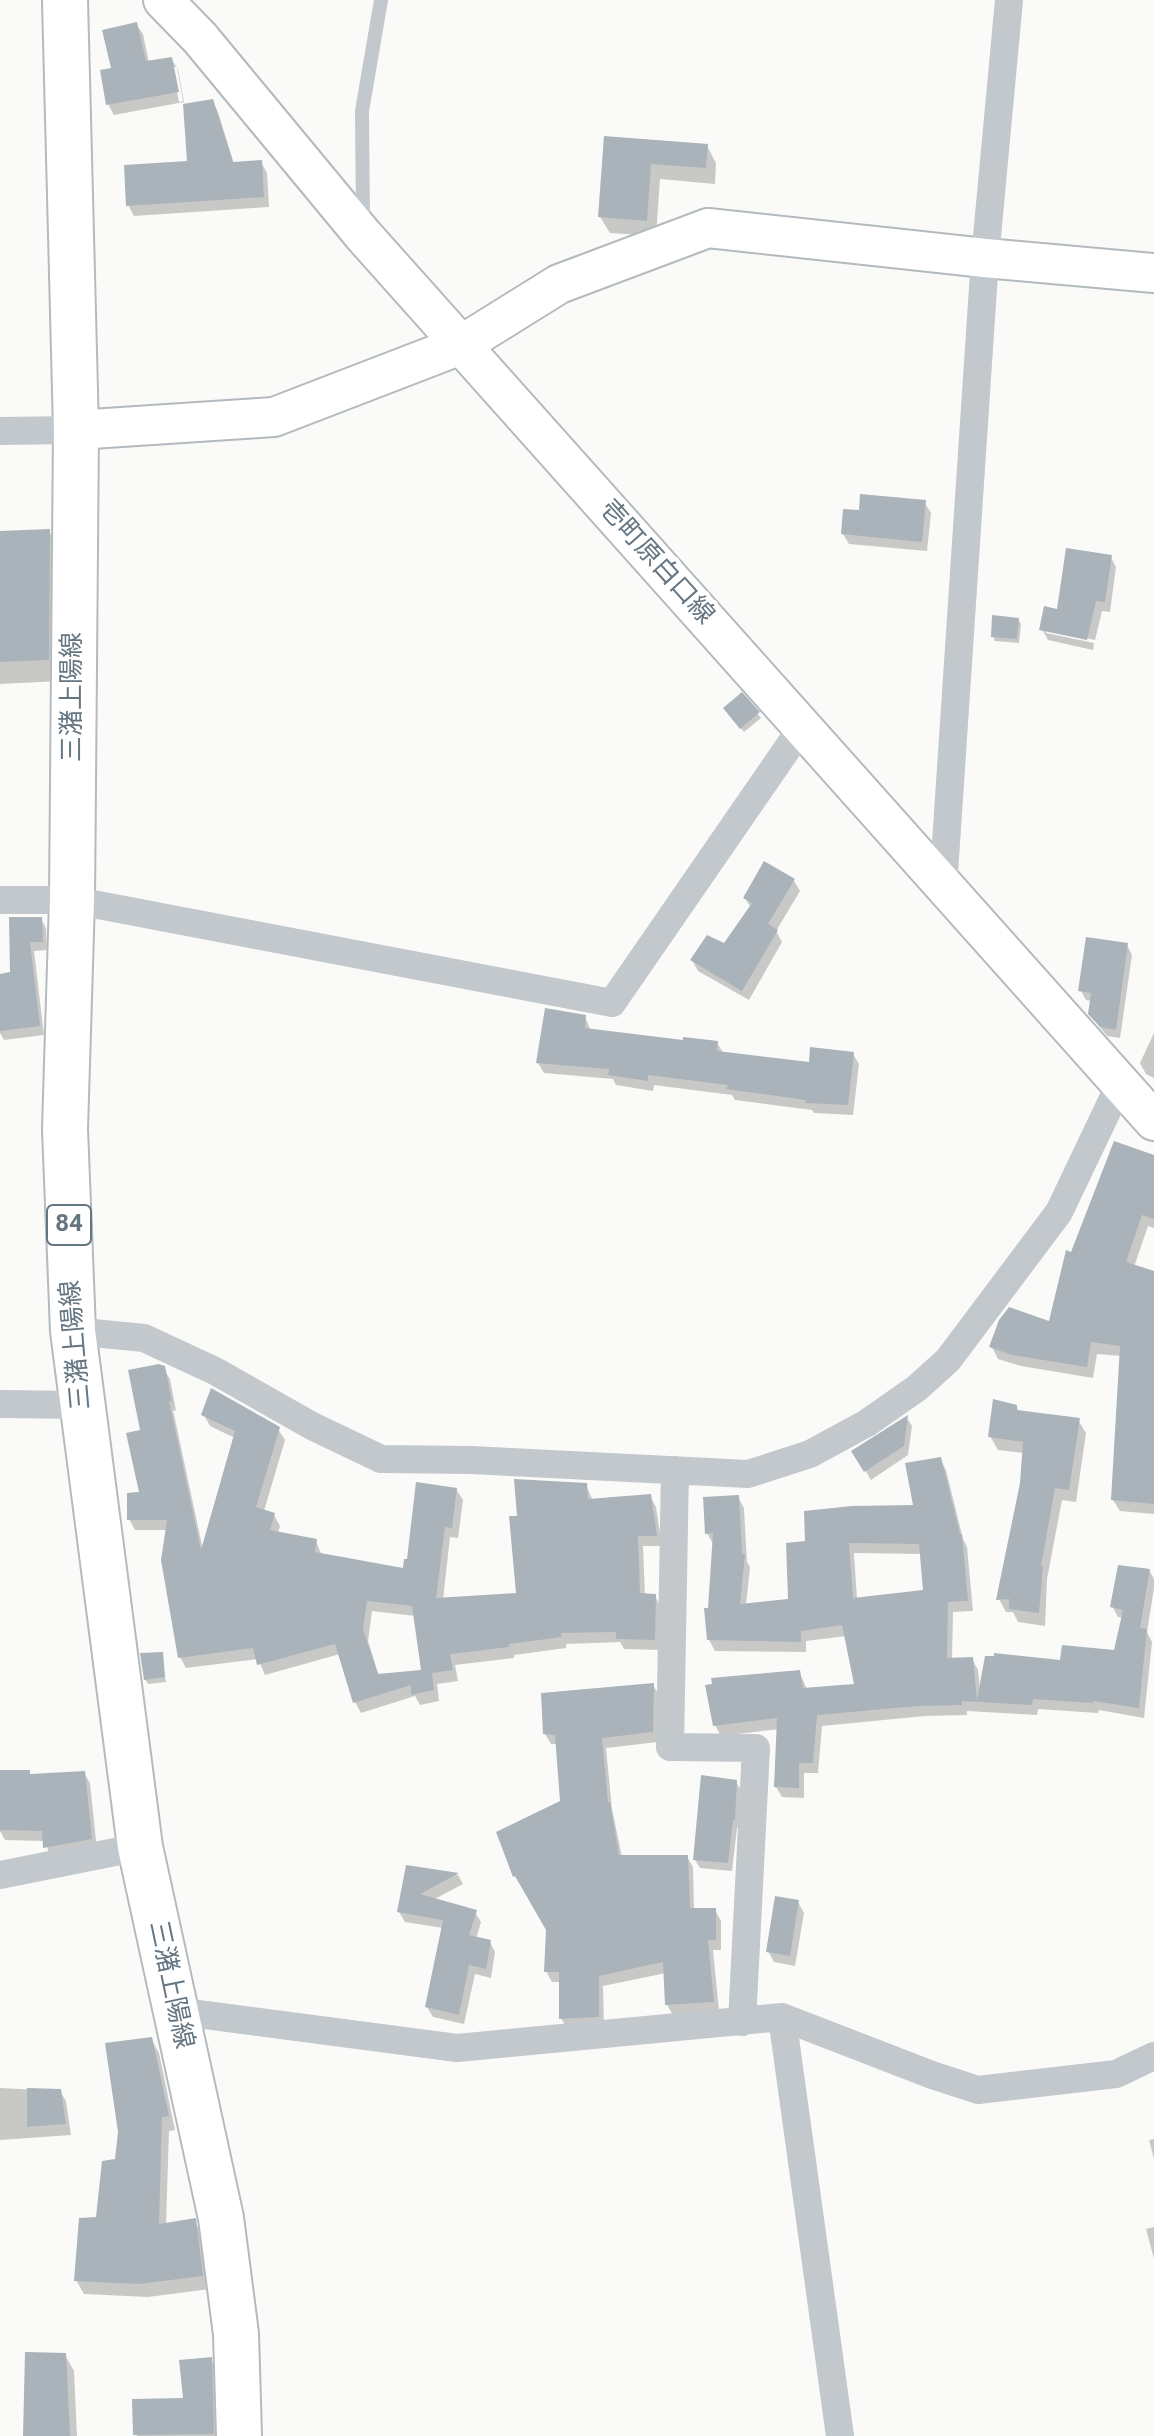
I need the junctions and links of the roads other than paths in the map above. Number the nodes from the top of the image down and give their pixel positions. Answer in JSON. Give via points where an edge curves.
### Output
{"nodes":[{"id":1,"x":65,"y":0,"type":"edge"},
{"id":2,"x":163,"y":0,"type":"edge"},
{"id":3,"x":381,"y":0,"type":"edge"},
{"id":4,"x":1009,"y":0,"type":"edge"},
{"id":5,"x":363,"y":235,"type":"junction"},
{"id":6,"x":985,"y":258,"type":"junction"},
{"id":7,"x":1154,"y":273,"type":"edge"},
{"id":8,"x":461,"y":345,"type":"junction"},
{"id":9,"x":76,"y":430,"type":"junction"},
{"id":10,"x":0,"y":431,"type":"edge"},
{"id":11,"x":803,"y":726,"type":"junction"},
{"id":12,"x":943,"y":888,"type":"junction"},
{"id":13,"x":0,"y":900,"type":"edge"},
{"id":14,"x":72,"y":900,"type":"junction"},
{"id":15,"x":1120,"y":1084,"type":"junction"},
{"id":16,"x":1154,"y":1121,"type":"edge"},
{"id":17,"x":73,"y":1331,"type":"junction"},
{"id":18,"x":0,"y":1404,"type":"edge"},
{"id":19,"x":81,"y":1405,"type":"junction"},
{"id":20,"x":675,"y":1470,"type":"junction"},
{"id":21,"x":140,"y":1847,"type":"junction"},
{"id":22,"x":0,"y":1875,"type":"edge"},
{"id":23,"x":175,"y":2011,"type":"junction"},
{"id":24,"x":782,"y":2017,"type":"junction"},
{"id":25,"x":742,"y":2022,"type":"junction"},
{"id":26,"x":1154,"y":2056,"type":"edge"},
{"id":27,"x":239,"y":2436,"type":"edge"},
{"id":28,"x":840,"y":2436,"type":"edge"}],
"edges":[{"from":1,"to":9,"type":"main road","name":"三潴上陽線","number":"84"},
{"from":2,"to":5,"type":"main road","name":"壱町原白口線"},
{"from":3,"to":5,"type":"lane","via":[[362,111]]},
{"from":4,"to":6,"type":"street"},
{"from":5,"to":8,"type":"main road","name":"壱町原白口線"},
{"from":6,"to":7,"type":"main road"},
{"from":6,"to":8,"type":"main road","via":[[708,228],[559,284]]},
{"from":6,"to":12,"type":"street"},
{"from":8,"to":9,"type":"main road","via":[[274,417]]},
{"from":8,"to":11,"type":"main road","name":"壱町原白口線"},
{"from":9,"to":10,"type":"street"},
{"from":9,"to":14,"type":"main road","name":"三潴上陽線","number":"84"},
{"from":11,"to":12,"type":"main road","name":"壱町原白口線"},
{"from":11,"to":14,"type":"street","via":[[612,1003]]},
{"from":12,"to":15,"type":"main road","name":"壱町原白口線"},
{"from":13,"to":14,"type":"street"},
{"from":14,"to":17,"type":"main road","name":"三潴上陽線","number":"84","via":[[65,1129]]},
{"from":15,"to":16,"type":"main road","name":"壱町原白口線"},
{"from":15,"to":20,"type":"street","via":[[1059,1212],[948,1360],[917,1388],[810,1454],[748,1474]]},
{"from":17,"to":19,"type":"main road","name":"三潴上陽線","number":"84"},
{"from":17,"to":20,"type":"street","via":[[144,1338],[381,1459]]},
{"from":18,"to":19,"type":"street"},
{"from":19,"to":21,"type":"main road","name":"三潴上陽線","number":"84"},
{"from":20,"to":25,"type":"street","via":[[670,1747],[756,1748]]},
{"from":21,"to":22,"type":"street"},
{"from":21,"to":23,"type":"main road","name":"三潴上陽線","number":"84"},
{"from":23,"to":25,"type":"street","via":[[457,2048]]},
{"from":23,"to":27,"type":"main road","name":"三潴上陽線","number":"84","via":[[221,2218],[236,2334]]},
{"from":24,"to":25,"type":"street"},
{"from":24,"to":26,"type":"street","via":[[978,2090],[1116,2074]]},
{"from":24,"to":28,"type":"street"}]}
